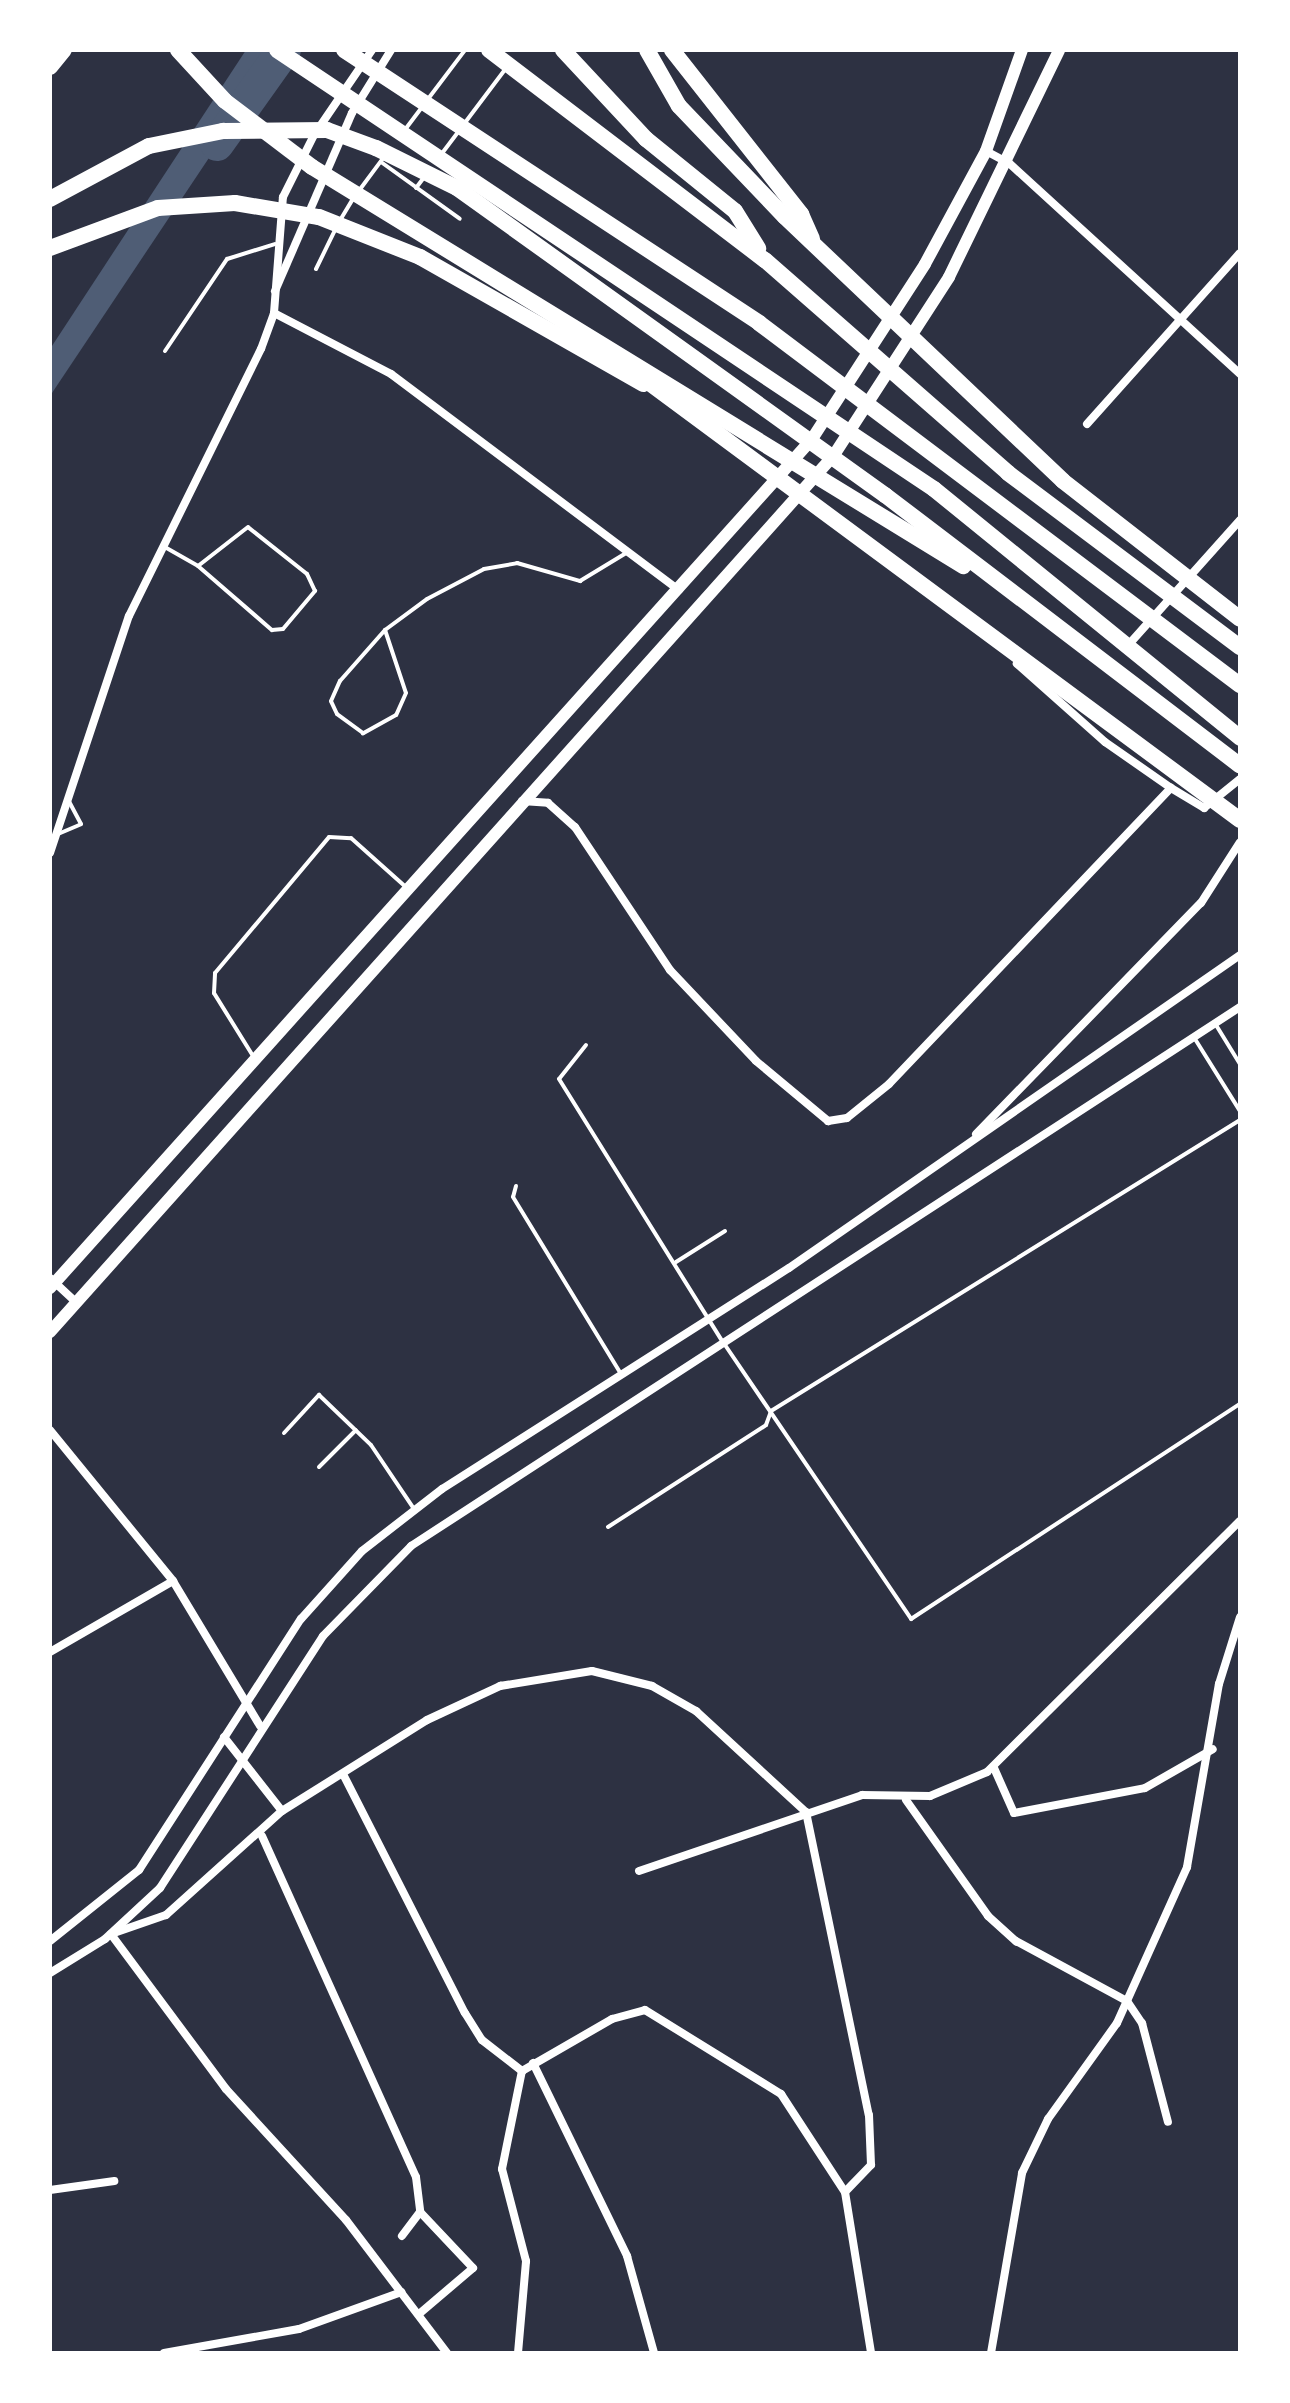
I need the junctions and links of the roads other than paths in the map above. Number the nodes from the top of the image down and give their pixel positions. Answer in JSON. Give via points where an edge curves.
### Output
{"nodes":[{"id":1,"x":64,"y":50,"type":"edge"},
{"id":2,"x":178,"y":50,"type":"edge"},
{"id":3,"x":277,"y":50,"type":"edge"},
{"id":4,"x":344,"y":50,"type":"edge"},
{"id":5,"x":372,"y":50,"type":"edge"},
{"id":6,"x":391,"y":50,"type":"edge"},
{"id":7,"x":465,"y":50,"type":"edge"},
{"id":8,"x":489,"y":50,"type":"edge"},
{"id":9,"x":502,"y":50,"type":"edge"},
{"id":10,"x":563,"y":50,"type":"edge"},
{"id":11,"x":647,"y":50,"type":"edge"},
{"id":12,"x":672,"y":50,"type":"edge"},
{"id":13,"x":1022,"y":50,"type":"edge"},
{"id":14,"x":1059,"y":50,"type":"edge"},
{"id":15,"x":513,"y":59,"type":"junction"},
{"id":16,"x":50,"y":67,"type":"edge"},
{"id":17,"x":547,"y":85,"type":"dead end"},
{"id":18,"x":400,"y":137,"type":"dead end"},
{"id":19,"x":391,"y":149,"type":"dead end"},
{"id":20,"x":986,"y":151,"type":"junction"},
{"id":21,"x":381,"y":162,"type":"junction"},
{"id":22,"x":1009,"y":163,"type":"junction"},
{"id":23,"x":416,"y":188,"type":"junction"},
{"id":24,"x":50,"y":199,"type":"edge"},
{"id":25,"x":460,"y":219,"type":"dead end"},
{"id":26,"x":275,"y":244,"type":"junction"},
{"id":27,"x":814,"y":244,"type":"junction"},
{"id":28,"x":50,"y":248,"type":"edge"},
{"id":29,"x":1240,"y":253,"type":"edge"},
{"id":30,"x":765,"y":260,"type":"junction"},
{"id":31,"x":316,"y":269,"type":"dead end"},
{"id":32,"x":274,"y":291,"type":"junction"},
{"id":33,"x":274,"y":313,"type":"junction"},
{"id":34,"x":1179,"y":320,"type":"junction"},
{"id":35,"x":603,"y":342,"type":"junction"},
{"id":36,"x":165,"y":351,"type":"dead end"},
{"id":37,"x":1240,"y":374,"type":"edge"},
{"id":38,"x":673,"y":401,"type":"junction"},
{"id":39,"x":1087,"y":424,"type":"dead end"},
{"id":40,"x":809,"y":486,"type":"junction"},
{"id":41,"x":1240,"y":520,"type":"edge"},
{"id":42,"x":163,"y":546,"type":"junction"},
{"id":43,"x":629,"y":551,"type":"junction"},
{"id":44,"x":198,"y":566,"type":"junction"},
{"id":45,"x":679,"y":590,"type":"junction"},
{"id":46,"x":1240,"y":619,"type":"edge"},
{"id":47,"x":385,"y":630,"type":"junction"},
{"id":48,"x":1069,"y":635,"type":"junction"},
{"id":49,"x":1131,"y":642,"type":"dead end"},
{"id":50,"x":1240,"y":647,"type":"edge"},
{"id":51,"x":1240,"y":685,"type":"edge"},
{"id":52,"x":1240,"y":738,"type":"edge"},
{"id":53,"x":1240,"y":765,"type":"edge"},
{"id":54,"x":1240,"y":779,"type":"edge"},
{"id":55,"x":1171,"y":788,"type":"junction"},
{"id":56,"x":68,"y":800,"type":"junction"},
{"id":57,"x":522,"y":801,"type":"junction"},
{"id":58,"x":1240,"y":820,"type":"edge"},
{"id":59,"x":58,"y":834,"type":"junction"},
{"id":60,"x":1240,"y":842,"type":"edge"},
{"id":61,"x":51,"y":850,"type":"edge"},
{"id":62,"x":409,"y":890,"type":"junction"},
{"id":63,"x":1240,"y":955,"type":"edge"},
{"id":64,"x":1240,"y":1007,"type":"edge"},
{"id":65,"x":1216,"y":1025,"type":"junction"},
{"id":66,"x":1195,"y":1039,"type":"junction"},
{"id":67,"x":586,"y":1045,"type":"dead end"},
{"id":68,"x":253,"y":1056,"type":"junction"},
{"id":69,"x":1240,"y":1064,"type":"edge"},
{"id":70,"x":1240,"y":1111,"type":"edge"},
{"id":71,"x":1240,"y":1120,"type":"edge"},
{"id":72,"x":961,"y":1150,"type":"junction"},
{"id":73,"x":516,"y":1186,"type":"dead end"},
{"id":74,"x":725,"y":1231,"type":"dead end"},
{"id":75,"x":676,"y":1262,"type":"junction"},
{"id":76,"x":52,"y":1283,"type":"edge"},
{"id":77,"x":75,"y":1301,"type":"junction"},
{"id":78,"x":707,"y":1318,"type":"junction"},
{"id":79,"x":50,"y":1332,"type":"edge"},
{"id":80,"x":723,"y":1342,"type":"junction"},
{"id":81,"x":621,"y":1374,"type":"junction"},
{"id":82,"x":1240,"y":1404,"type":"edge"},
{"id":83,"x":771,"y":1411,"type":"junction"},
{"id":84,"x":50,"y":1430,"type":"edge"},
{"id":85,"x":356,"y":1430,"type":"junction"},
{"id":86,"x":284,"y":1433,"type":"dead end"},
{"id":87,"x":319,"y":1467,"type":"dead end"},
{"id":88,"x":414,"y":1510,"type":"junction"},
{"id":89,"x":1240,"y":1521,"type":"edge"},
{"id":90,"x":608,"y":1527,"type":"dead end"},
{"id":91,"x":173,"y":1581,"type":"junction"},
{"id":92,"x":1240,"y":1617,"type":"edge"},
{"id":93,"x":50,"y":1652,"type":"edge"},
{"id":94,"x":244,"y":1702,"type":"junction"},
{"id":95,"x":260,"y":1726,"type":"junction"},
{"id":96,"x":224,"y":1737,"type":"junction"},
{"id":97,"x":1213,"y":1749,"type":"junction"},
{"id":98,"x":239,"y":1761,"type":"junction"},
{"id":99,"x":994,"y":1768,"type":"junction"},
{"id":100,"x":343,"y":1774,"type":"junction"},
{"id":101,"x":906,"y":1800,"type":"junction"},
{"id":102,"x":282,"y":1811,"type":"junction"},
{"id":103,"x":806,"y":1812,"type":"junction"},
{"id":104,"x":262,"y":1836,"type":"junction"},
{"id":105,"x":639,"y":1871,"type":"dead end"},
{"id":106,"x":111,"y":1934,"type":"junction"},
{"id":107,"x":50,"y":1941,"type":"edge"},
{"id":108,"x":50,"y":1973,"type":"edge"},
{"id":109,"x":1127,"y":2001,"type":"junction"},
{"id":110,"x":533,"y":2063,"type":"junction"},
{"id":111,"x":522,"y":2071,"type":"junction"},
{"id":112,"x":1168,"y":2122,"type":"dead end"},
{"id":113,"x":114,"y":2181,"type":"dead end"},
{"id":114,"x":50,"y":2190,"type":"edge"},
{"id":115,"x":845,"y":2192,"type":"junction"},
{"id":116,"x":420,"y":2212,"type":"junction"},
{"id":117,"x":402,"y":2236,"type":"dead end"},
{"id":118,"x":402,"y":2292,"type":"junction"},
{"id":119,"x":419,"y":2314,"type":"junction"},
{"id":120,"x":164,"y":2353,"type":"edge"},
{"id":121,"x":447,"y":2353,"type":"edge"},
{"id":122,"x":518,"y":2353,"type":"edge"},
{"id":123,"x":654,"y":2353,"type":"edge"},
{"id":124,"x":871,"y":2353,"type":"edge"},
{"id":125,"x":991,"y":2353,"type":"edge"}],
"edges":[{"from":1,"to":16,"type":"highway"},
{"from":2,"to":35,"type":"highway","via":[[225,101],[312,167]]},
{"from":3,"to":52,"type":"highway","via":[[934,489]]},
{"from":4,"to":51,"type":"highway","via":[[759,323]]},
{"from":5,"to":26,"type":"street","via":[[295,169]]},
{"from":6,"to":32,"type":"street","via":[[352,113]]},
{"from":7,"to":18,"type":"lane"},
{"from":8,"to":30,"type":"highway"},
{"from":9,"to":15,"type":"lane"},
{"from":10,"to":30,"type":"highway","via":[[646,139],[735,211]]},
{"from":11,"to":27,"type":"highway","via":[[679,106]]},
{"from":12,"to":27,"type":"highway","via":[[801,214]]},
{"from":13,"to":20,"type":"main road"},
{"from":14,"to":22,"type":"main road"},
{"from":15,"to":17,"type":"lane"},
{"from":15,"to":23,"type":"lane"},
{"from":19,"to":21,"type":"lane"},
{"from":20,"to":22,"type":"street"},
{"from":20,"to":45,"type":"main road","via":[[839,404]]},
{"from":21,"to":23,"type":"lane"},
{"from":21,"to":31,"type":"lane","via":[[344,212]]},
{"from":22,"to":34,"type":"street"},
{"from":22,"to":40,"type":"main road","via":[[893,372]]},
{"from":23,"to":25,"type":"lane"},
{"from":24,"to":48,"type":"highway","via":[[149,146],[262,125],[327,130],[457,188]]},
{"from":26,"to":32,"type":"street"},
{"from":26,"to":36,"type":"lane","via":[[227,259]]},
{"from":27,"to":46,"type":"highway","via":[[1063,481]]},
{"from":28,"to":38,"type":"highway","via":[[158,208],[235,203],[319,217],[420,257]]},
{"from":29,"to":34,"type":"street"},
{"from":30,"to":50,"type":"highway","via":[[1008,473]]},
{"from":32,"to":33,"type":"street"},
{"from":33,"to":42,"type":"street"},
{"from":33,"to":43,"type":"street","via":[[391,374]]},
{"from":34,"to":37,"type":"street"},
{"from":34,"to":39,"type":"street"},
{"from":35,"to":38,"type":"highway"},
{"from":35,"to":48,"type":"highway"},
{"from":38,"to":58,"type":"highway"},
{"from":40,"to":55,"type":"street","via":[[814,499],[946,598],[1075,717]]},
{"from":40,"to":57,"type":"main road"},
{"from":41,"to":49,"type":"street"},
{"from":42,"to":44,"type":"lane"},
{"from":42,"to":56,"type":"street","via":[[115,651]]},
{"from":43,"to":45,"type":"street"},
{"from":43,"to":47,"type":"lane","via":[[580,581],[517,563],[484,569]]},
{"from":44,"to":44,"type":"lane","via":[[272,630],[283,629],[315,591],[307,574],[248,527]]},
{"from":45,"to":62,"type":"main road"},
{"from":47,"to":47,"type":"lane","via":[[353,661],[331,701],[363,733],[396,715],[406,693]]},
{"from":48,"to":53,"type":"highway"},
{"from":54,"to":55,"type":"street","via":[[1204,808]]},
{"from":55,"to":57,"type":"street","via":[[889,1084],[847,1118],[828,1121],[756,1061],[670,970],[561,811]]},
{"from":56,"to":59,"type":"street"},
{"from":56,"to":59,"type":"lane","via":[[81,824]]},
{"from":57,"to":77,"type":"main road"},
{"from":59,"to":61,"type":"street"},
{"from":60,"to":72,"type":"street","via":[[1201,903]]},
{"from":62,"to":68,"type":"main road"},
{"from":62,"to":68,"type":"lane","via":[[351,838],[329,837],[215,973],[214,993]]},
{"from":63,"to":72,"type":"street"},
{"from":64,"to":65,"type":"street"},
{"from":65,"to":66,"type":"street"},
{"from":65,"to":69,"type":"lane"},
{"from":66,"to":70,"type":"lane"},
{"from":66,"to":80,"type":"street"},
{"from":67,"to":75,"type":"lane","via":[[559,1079]]},
{"from":68,"to":76,"type":"main road"},
{"from":71,"to":83,"type":"lane"},
{"from":72,"to":78,"type":"street"},
{"from":73,"to":81,"type":"lane","via":[[513,1197]]},
{"from":74,"to":75,"type":"lane"},
{"from":75,"to":78,"type":"lane"},
{"from":76,"to":77,"type":"street"},
{"from":77,"to":79,"type":"main road"},
{"from":78,"to":80,"type":"lane"},
{"from":78,"to":81,"type":"street"},
{"from":80,"to":83,"type":"lane"},
{"from":80,"to":95,"type":"street","via":[[411,1546],[353,1599]]},
{"from":81,"to":88,"type":"street"},
{"from":82,"to":83,"type":"lane","via":[[911,1619]]},
{"from":83,"to":90,"type":"lane","via":[[766,1425]]},
{"from":84,"to":91,"type":"street"},
{"from":85,"to":86,"type":"lane","via":[[319,1395]]},
{"from":85,"to":87,"type":"lane"},
{"from":85,"to":88,"type":"lane"},
{"from":88,"to":94,"type":"street","via":[[333,1580]]},
{"from":89,"to":99,"type":"street","via":[[1177,1576]]},
{"from":91,"to":93,"type":"street"},
{"from":91,"to":94,"type":"street"},
{"from":92,"to":97,"type":"street","via":[[1219,1684]]},
{"from":94,"to":95,"type":"street"},
{"from":94,"to":96,"type":"street"},
{"from":95,"to":98,"type":"street"},
{"from":96,"to":98,"type":"street"},
{"from":96,"to":107,"type":"street","via":[[139,1870]]},
{"from":97,"to":99,"type":"street","via":[[1145,1788],[1014,1813]]},
{"from":97,"to":109,"type":"street","via":[[1187,1867]]},
{"from":98,"to":102,"type":"street"},
{"from":98,"to":106,"type":"street","via":[[160,1888]]},
{"from":99,"to":101,"type":"street"},
{"from":100,"to":102,"type":"street"},
{"from":100,"to":103,"type":"street","via":[[427,1720],[500,1686],[592,1671],[684,1702]]},
{"from":100,"to":111,"type":"street","via":[[465,2013],[482,2040]]},
{"from":101,"to":103,"type":"street","via":[[874,1794]]},
{"from":101,"to":109,"type":"street","via":[[988,1916],[1016,1941]]},
{"from":102,"to":104,"type":"street"},
{"from":103,"to":105,"type":"street"},
{"from":103,"to":115,"type":"street","via":[[869,2115],[871,2165]]},
{"from":104,"to":106,"type":"street","via":[[166,1915]]},
{"from":104,"to":116,"type":"street","via":[[416,2177]]},
{"from":106,"to":108,"type":"street"},
{"from":106,"to":118,"type":"street","via":[[226,2089]]},
{"from":109,"to":112,"type":"street","via":[[1142,2023]]},
{"from":109,"to":125,"type":"street","via":[[1048,2119],[1022,2173]]},
{"from":110,"to":111,"type":"street"},
{"from":110,"to":115,"type":"street","via":[[645,2010],[719,2050],[795,2107]]},
{"from":110,"to":123,"type":"street","via":[[627,2256]]},
{"from":111,"to":122,"type":"street","via":[[502,2169],[526,2261]]},
{"from":113,"to":114,"type":"street"},
{"from":115,"to":124,"type":"street"},
{"from":116,"to":117,"type":"street"},
{"from":116,"to":119,"type":"street","via":[[473,2268]]},
{"from":118,"to":119,"type":"street"},
{"from":118,"to":120,"type":"street","via":[[299,2329]]},
{"from":119,"to":121,"type":"street"}]}
